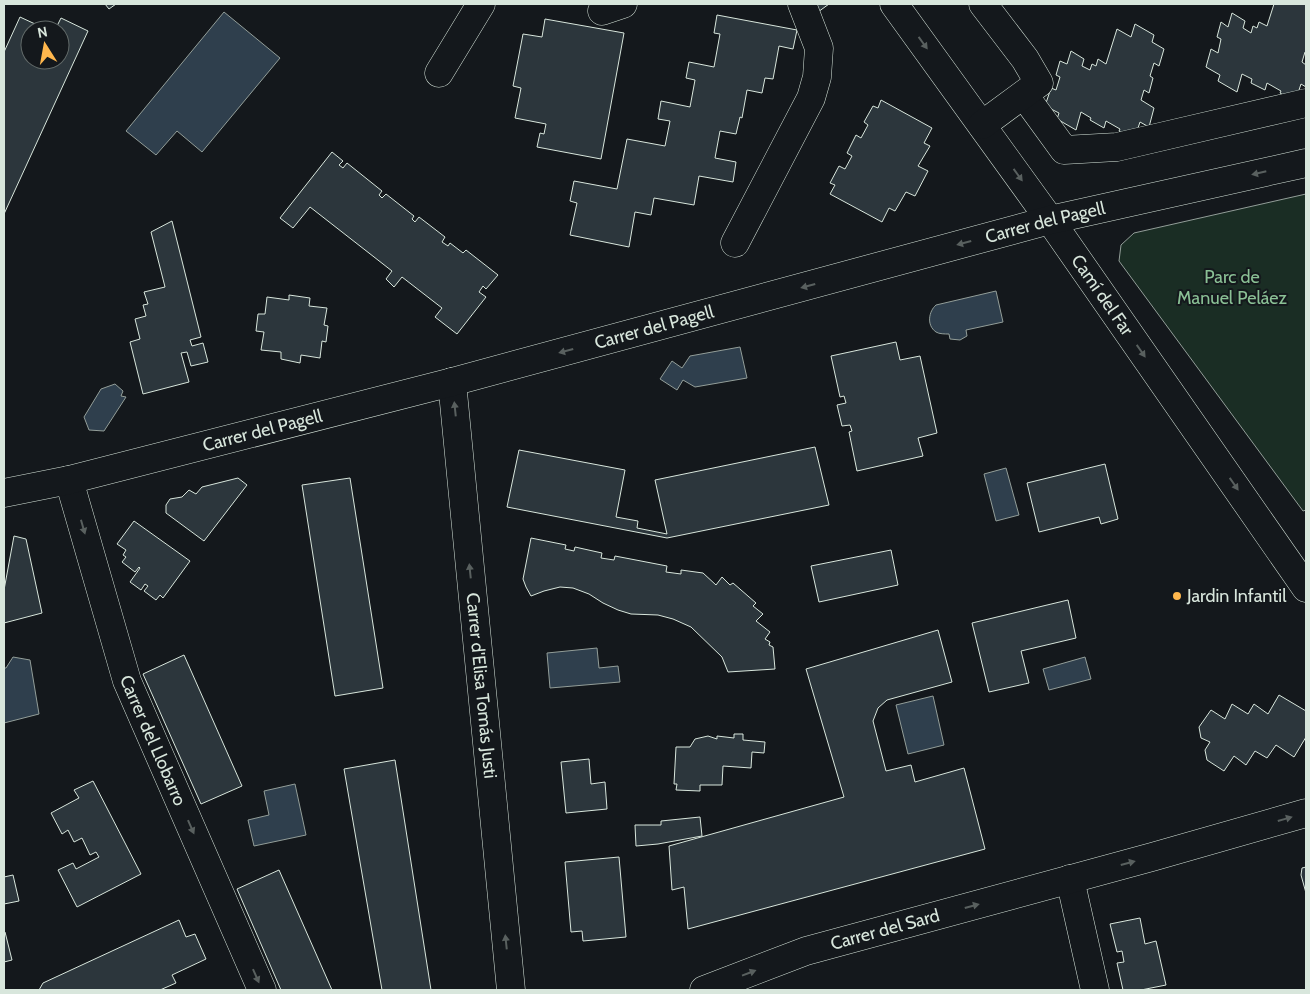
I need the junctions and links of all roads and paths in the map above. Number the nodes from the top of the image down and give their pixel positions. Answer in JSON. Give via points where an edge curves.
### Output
{"nodes":[{"id":1,"x":480,"y":4,"type":"edge"},
{"id":2,"x":802,"y":4,"type":"edge"},
{"id":3,"x":894,"y":4,"type":"edge"},
{"id":4,"x":983,"y":4,"type":"edge"},
{"id":5,"x":439,"y":73,"type":"dead end"},
{"id":6,"x":1024,"y":95,"type":"junction"},
{"id":7,"x":1306,"y":103,"type":"edge"},
{"id":8,"x":982,"y":125,"type":"junction"},
{"id":9,"x":1306,"y":163,"type":"edge"},
{"id":10,"x":1050,"y":220,"type":"junction"},
{"id":11,"x":735,"y":243,"type":"dead end"},
{"id":12,"x":452,"y":382,"type":"junction"},
{"id":13,"x":69,"y":480,"type":"junction"},
{"id":14,"x":4,"y":493,"type":"edge"},
{"id":15,"x":1306,"y":588,"type":"edge"},
{"id":16,"x":1306,"y":813,"type":"edge"},
{"id":17,"x":1070,"y":879,"type":"junction"},
{"id":18,"x":262,"y":990,"type":"edge"},
{"id":19,"x":510,"y":990,"type":"edge"},
{"id":20,"x":704,"y":990,"type":"edge"},
{"id":21,"x":1095,"y":990,"type":"edge"}],
"edges":[{"from":1,"to":5,"type":"street"},
{"from":2,"to":11,"type":"street","via":[[819,48],[817,77],[811,98]]},
{"from":3,"to":8,"type":"street","name":"Camí del Far","one_way":true},
{"from":4,"to":6,"type":"street","via":[[1039,83]]},
{"from":6,"to":7,"type":"street","via":[[1064,150],[1116,147]]},
{"from":6,"to":8,"type":"street"},
{"from":8,"to":10,"type":"street","name":"Camí del Far","one_way":true},
{"from":9,"to":10,"type":"street","name":"Carrer del Pagell","one_way":true},
{"from":10,"to":12,"type":"street","name":"Carrer del Pagell","one_way":true},
{"from":10,"to":15,"type":"street","name":"Camí del Far","one_way":true},
{"from":12,"to":13,"type":"street","name":"Carrer del Pagell"},
{"from":19,"to":12,"type":"street","name":"Carrer d'Elisa Tomás Justi","one_way":true},
{"from":13,"to":14,"type":"street","name":"Carrer del Pagell"},
{"from":13,"to":18,"type":"street","name":"Carrer del Llobarro","one_way":true,"via":[[127,681]]},
{"from":17,"to":16,"type":"street","name":"Carrer del Sard","one_way":true},
{"from":20,"to":17,"type":"street","name":"Carrer del Sard","one_way":true,"via":[[806,951]]},
{"from":17,"to":21,"type":"street"}]}
